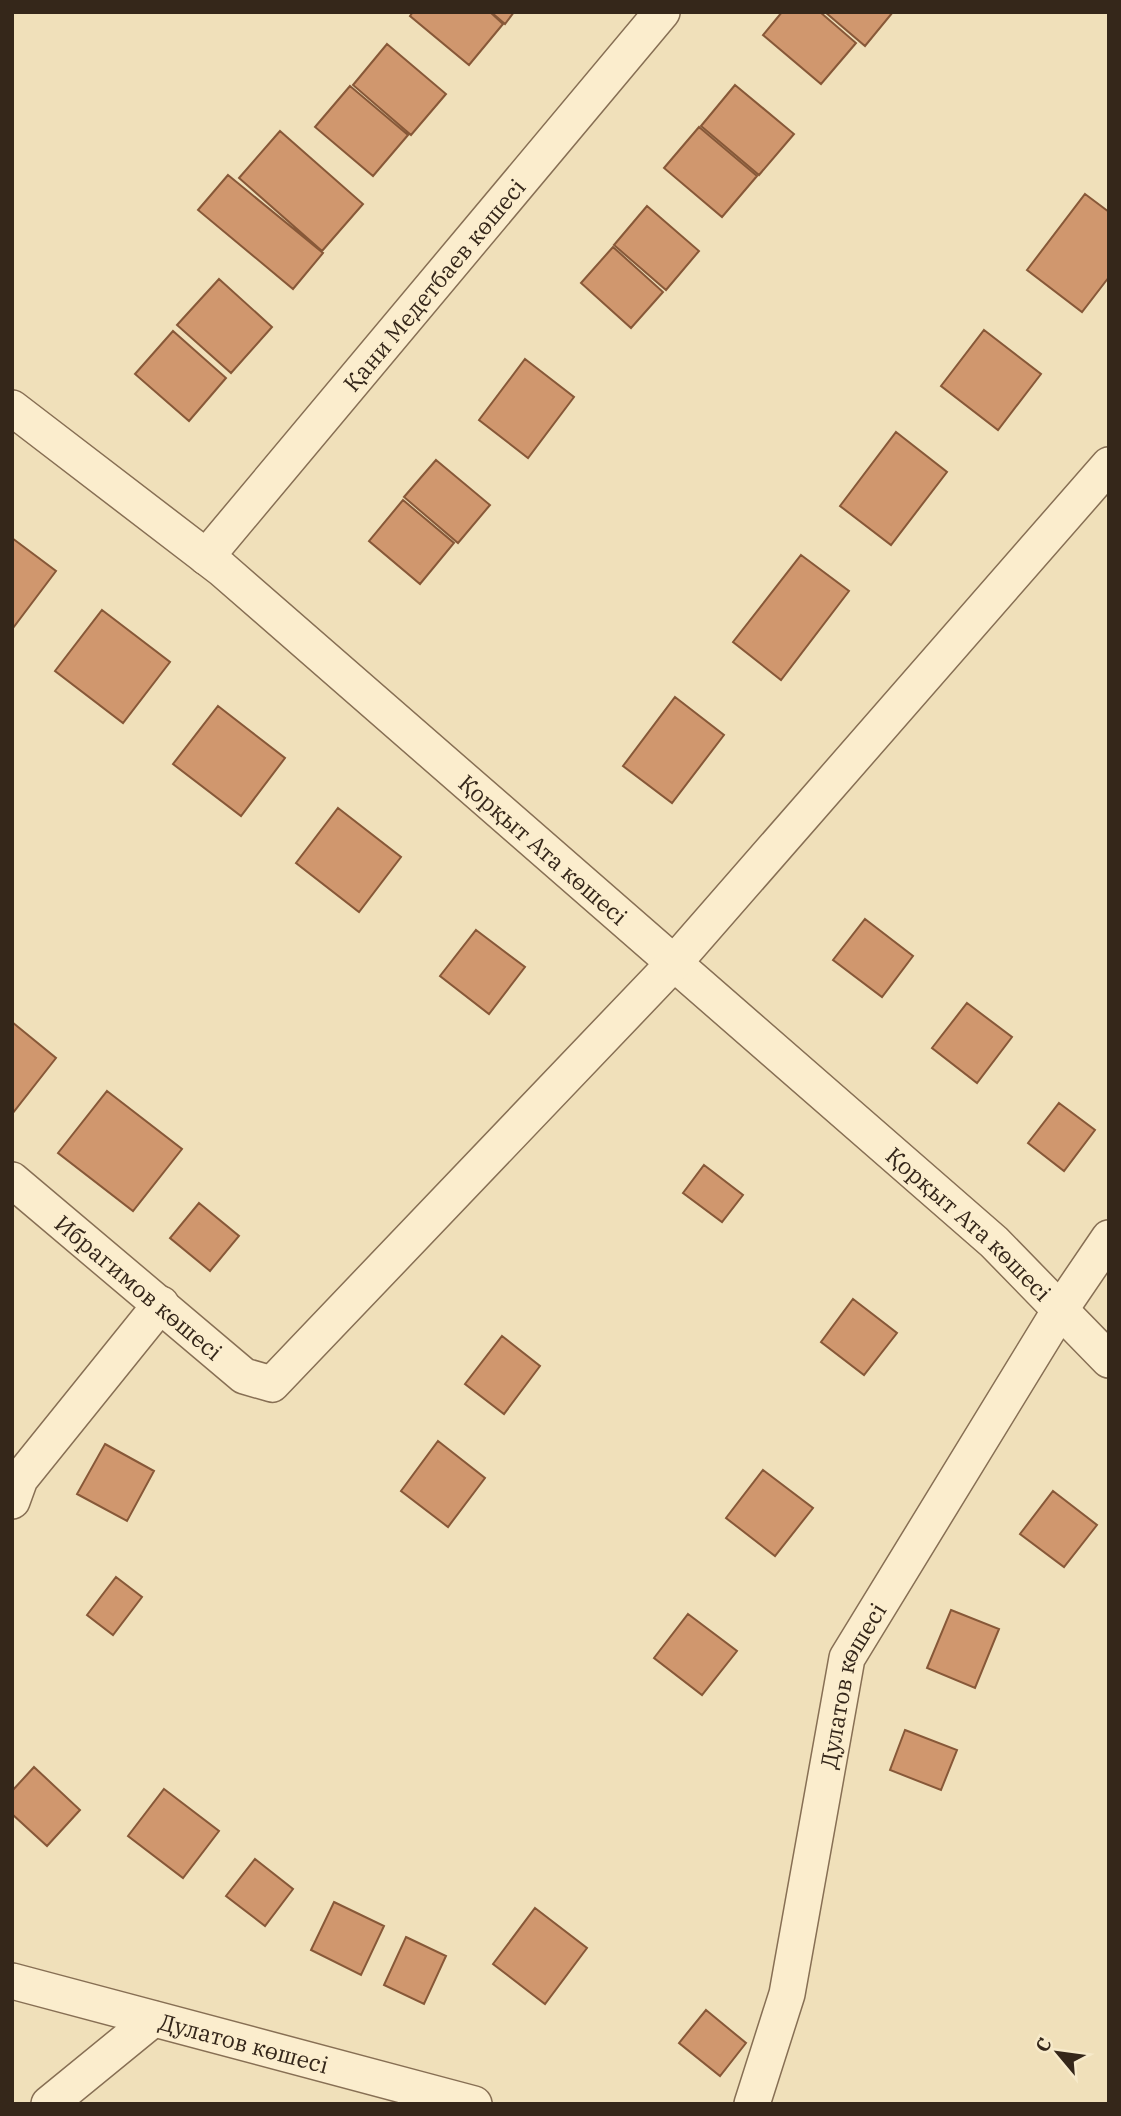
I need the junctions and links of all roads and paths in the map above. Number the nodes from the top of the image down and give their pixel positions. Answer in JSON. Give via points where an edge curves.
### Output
{"nodes":[{"id":1,"x":662,"y":12,"type":"edge"},
{"id":2,"x":12,"y":408,"type":"edge"},
{"id":3,"x":1109,"y":465,"type":"edge"},
{"id":4,"x":206,"y":557,"type":"junction"},
{"id":5,"x":674,"y":963,"type":"junction"},
{"id":6,"x":12,"y":1180,"type":"edge"},
{"id":7,"x":1109,"y":1238,"type":"edge"},
{"id":8,"x":161,"y":1304,"type":"junction"},
{"id":9,"x":1060,"y":1310,"type":"junction"},
{"id":10,"x":1109,"y":1360,"type":"edge"},
{"id":11,"x":12,"y":1501,"type":"edge"},
{"id":12,"x":12,"y":1981,"type":"edge"},
{"id":13,"x":153,"y":2018,"type":"junction"},
{"id":14,"x":49,"y":2104,"type":"edge"},
{"id":15,"x":474,"y":2104,"type":"edge"},
{"id":16,"x":752,"y":2104,"type":"edge"}],
"edges":[{"from":1,"to":4,"type":"street","name":"Қани Медетбаев көшесі"},
{"from":2,"to":4,"type":"street","name":"Қорқыт Ата көшесі"},
{"from":3,"to":5,"type":"street"},
{"from":4,"to":5,"type":"street","name":"Қорқыт Ата көшесі"},
{"from":5,"to":8,"type":"street","name":"Ибрагимов көшесі","via":[[272,1384],[244,1376]]},
{"from":5,"to":9,"type":"street","name":"Қорқыт Ата көшесі","via":[[994,1242]]},
{"from":6,"to":8,"type":"street","name":"Ибрагимов көшесі"},
{"from":7,"to":9,"type":"street","name":"Қорқыт Ата көшесі"},
{"from":8,"to":11,"type":"street","via":[[20,1479]]},
{"from":9,"to":10,"type":"street","name":"Қорқыт Ата көшесі"},
{"from":9,"to":16,"type":"street","name":"Дулатов көшесі","via":[[847,1658],[787,1994]]},
{"from":12,"to":13,"type":"street","name":"Дулатов көшесі"},
{"from":13,"to":14,"type":"street"},
{"from":13,"to":15,"type":"street","name":"Дулатов көшесі"}]}
